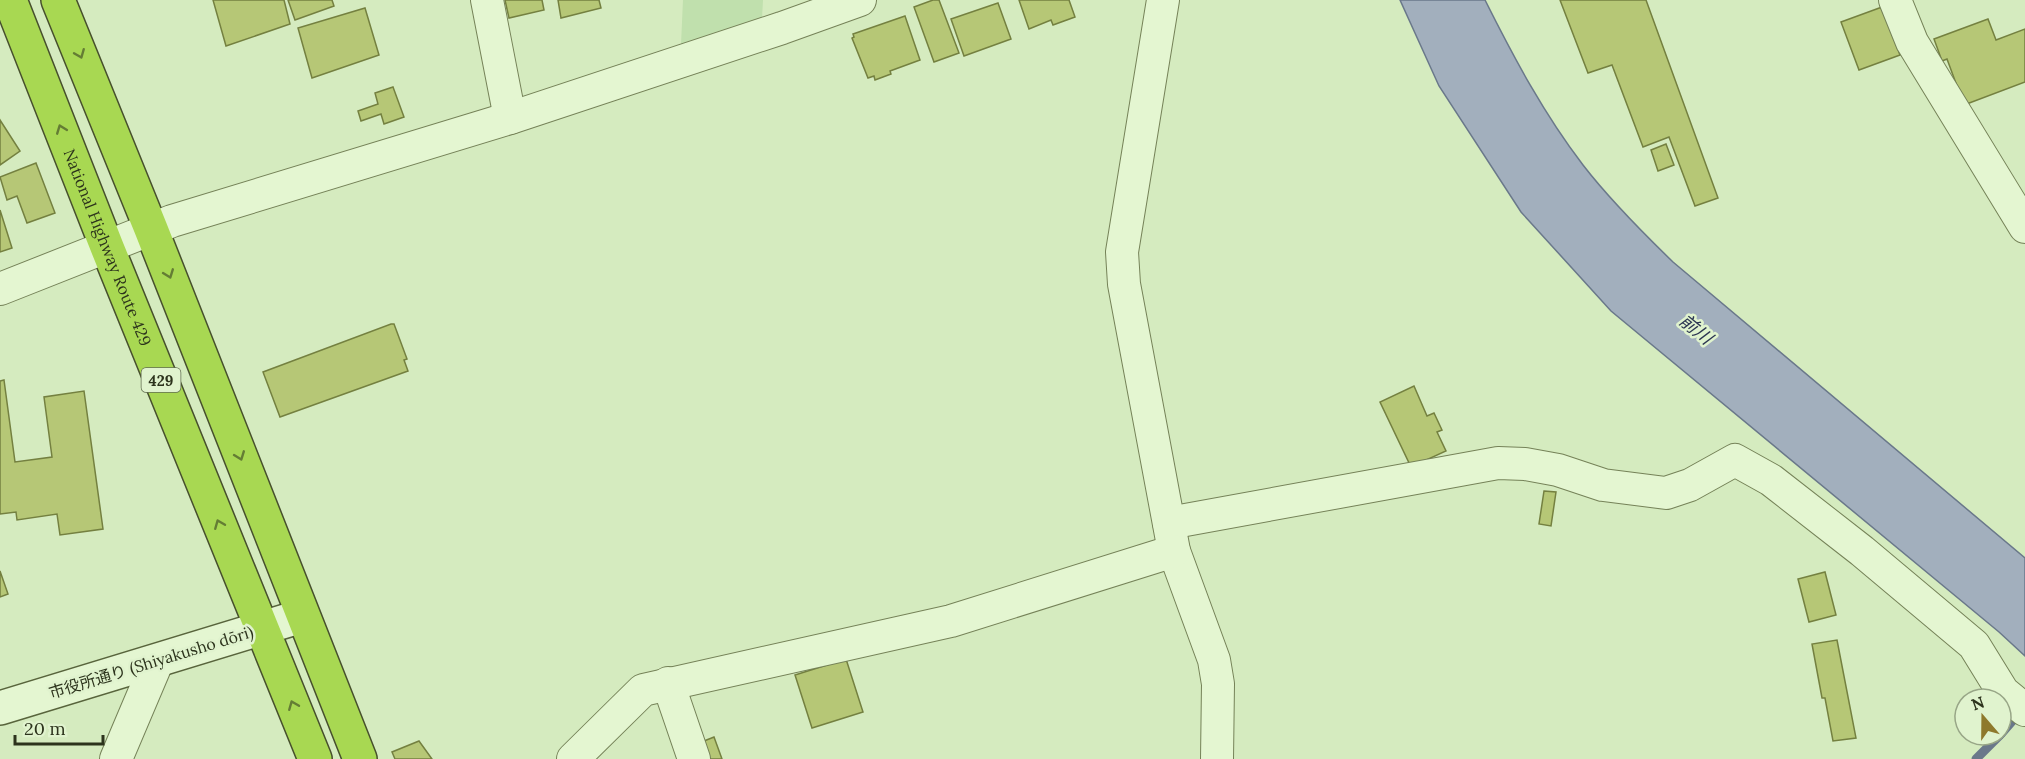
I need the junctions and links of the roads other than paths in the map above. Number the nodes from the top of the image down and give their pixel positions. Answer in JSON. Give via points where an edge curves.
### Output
{"nodes":[{"id":1,"x":10,"y":0,"type":"edge"},
{"id":2,"x":58,"y":0,"type":"edge"},
{"id":3,"x":488,"y":0,"type":"edge"},
{"id":4,"x":860,"y":0,"type":"edge"},
{"id":5,"x":1163,"y":0,"type":"edge"},
{"id":6,"x":1895,"y":0,"type":"edge"},
{"id":7,"x":510,"y":118,"type":"junction"},
{"id":8,"x":2025,"y":227,"type":"edge"},
{"id":9,"x":151,"y":229,"type":"junction"},
{"id":10,"x":107,"y":247,"type":"junction"},
{"id":11,"x":0,"y":289,"type":"edge"},
{"id":12,"x":1171,"y":537,"type":"junction"},
{"id":13,"x":302,"y":616,"type":"junction"},
{"id":14,"x":261,"y":628,"type":"junction"},
{"id":15,"x":158,"y":660,"type":"junction"},
{"id":16,"x":668,"y":683,"type":"junction"},
{"id":17,"x":2017,"y":703,"type":"edge"},
{"id":18,"x":0,"y":708,"type":"edge"},
{"id":19,"x":116,"y":759,"type":"edge"},
{"id":20,"x":315,"y":759,"type":"edge"},
{"id":21,"x":360,"y":759,"type":"edge"},
{"id":22,"x":573,"y":759,"type":"edge"},
{"id":23,"x":694,"y":759,"type":"edge"},
{"id":24,"x":1217,"y":759,"type":"edge"}],
"edges":[{"from":10,"to":1,"type":"highway","name":"National Highway Route 429","number":"429","one_way":true},
{"from":2,"to":9,"type":"highway","number":"429","one_way":true},
{"from":3,"to":7,"type":"street"},
{"from":4,"to":7,"type":"street"},
{"from":5,"to":12,"type":"street","via":[[1122,252],[1124,284]]},
{"from":6,"to":8,"type":"street","via":[[1912,42]]},
{"from":7,"to":9,"type":"street"},
{"from":9,"to":10,"type":"street"},
{"from":9,"to":13,"type":"highway","number":"429","one_way":true},
{"from":10,"to":11,"type":"street"},
{"from":14,"to":10,"type":"highway","name":"National Highway Route 429","number":"429","one_way":true},
{"from":12,"to":16,"type":"street","via":[[951,621]]},
{"from":12,"to":17,"type":"street","via":[[1498,463],[1525,464],[1603,485],[1666,493],[1690,485],[1735,460],[1771,480],[1863,551],[1974,645],[2003,692]]},
{"from":12,"to":24,"type":"street","via":[[1214,660],[1218,684]]},
{"from":13,"to":14,"type":"street","name":"市役所通り (Shiyakusho dōri)"},
{"from":13,"to":21,"type":"highway","number":"429"},
{"from":14,"to":15,"type":"street","name":"市役所通り (Shiyakusho dōri)"},
{"from":20,"to":14,"type":"highway","name":"National Highway Route 429","number":"429","one_way":true},
{"from":15,"to":18,"type":"street","name":"市役所通り (Shiyakusho dōri)"},
{"from":15,"to":19,"type":"street"},
{"from":16,"to":22,"type":"street","via":[[644,690]]},
{"from":16,"to":23,"type":"street"}]}
